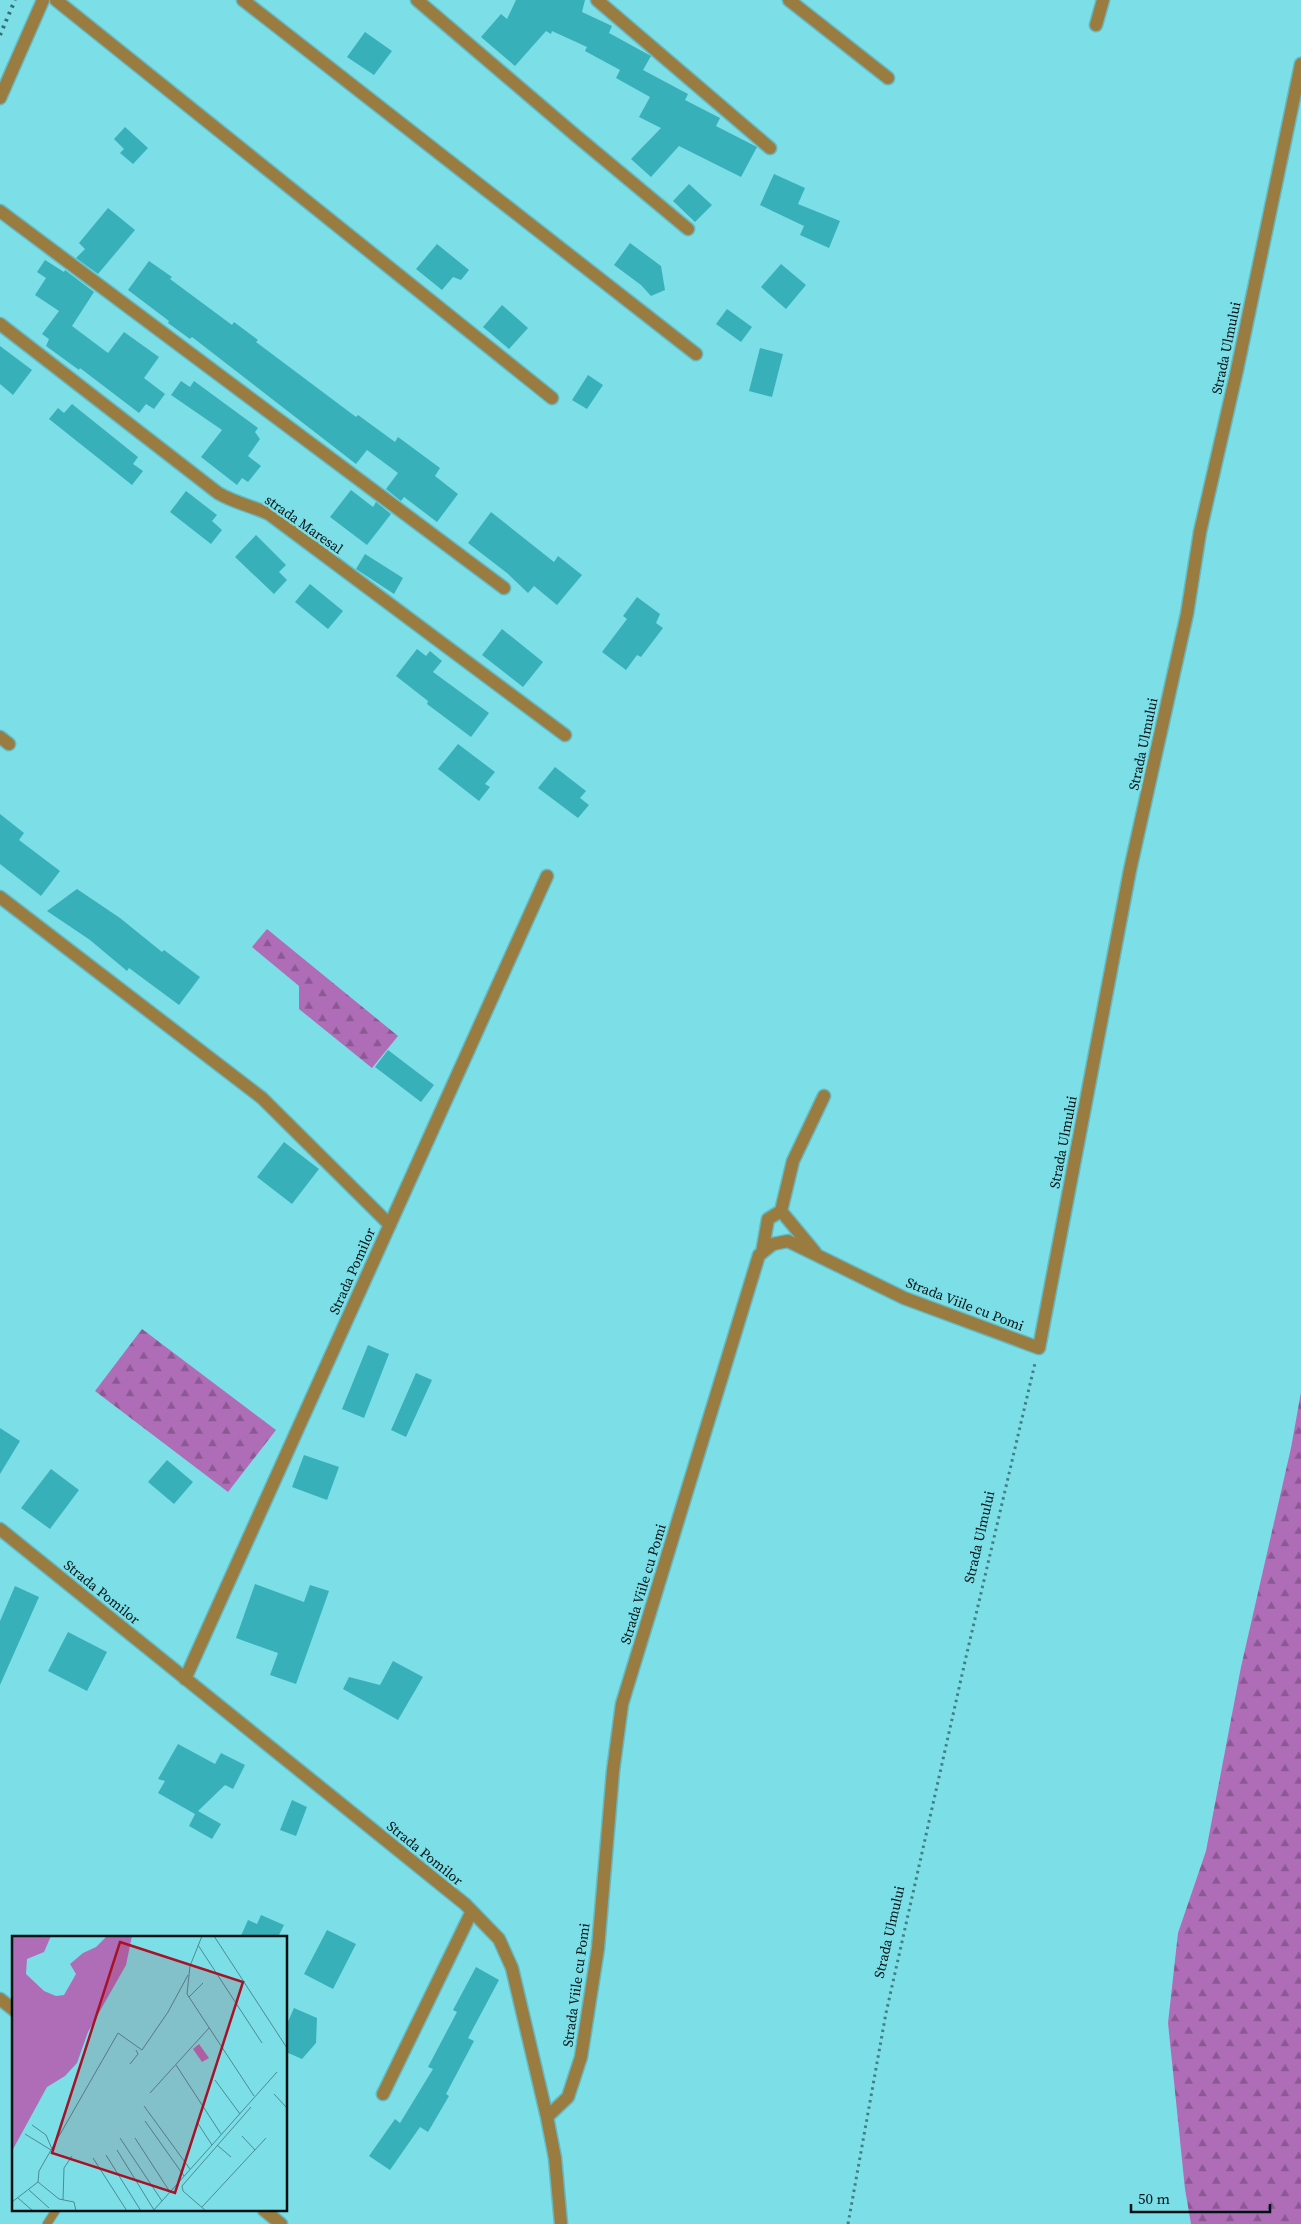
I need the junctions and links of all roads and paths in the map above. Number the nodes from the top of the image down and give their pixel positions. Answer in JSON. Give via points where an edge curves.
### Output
{"nodes":[{"id":1,"x":43,"y":0,"type":"edge"},
{"id":2,"x":56,"y":0,"type":"edge"},
{"id":3,"x":244,"y":0,"type":"edge"},
{"id":4,"x":417,"y":0,"type":"edge"},
{"id":5,"x":597,"y":0,"type":"edge"},
{"id":6,"x":789,"y":0,"type":"edge"},
{"id":7,"x":1103,"y":0,"type":"edge"},
{"id":8,"x":1096,"y":25,"type":"dead end"},
{"id":9,"x":1301,"y":64,"type":"edge"},
{"id":10,"x":888,"y":78,"type":"dead end"},
{"id":11,"x":0,"y":98,"type":"edge"},
{"id":12,"x":770,"y":148,"type":"dead end"},
{"id":13,"x":0,"y":211,"type":"edge"},
{"id":14,"x":688,"y":229,"type":"dead end"},
{"id":15,"x":0,"y":324,"type":"edge"},
{"id":16,"x":696,"y":354,"type":"dead end"},
{"id":17,"x":552,"y":398,"type":"dead end"},
{"id":18,"x":504,"y":588,"type":"dead end"},
{"id":19,"x":565,"y":735,"type":"dead end"},
{"id":20,"x":547,"y":876,"type":"dead end"},
{"id":21,"x":0,"y":897,"type":"edge"},
{"id":22,"x":824,"y":1096,"type":"dead end"},
{"id":23,"x":781,"y":1211,"type":"junction"},
{"id":24,"x":390,"y":1225,"type":"junction"},
{"id":25,"x":762,"y":1253,"type":"junction"},
{"id":26,"x":819,"y":1256,"type":"junction"},
{"id":27,"x":1038,"y":1348,"type":"junction"},
{"id":28,"x":0,"y":1529,"type":"edge"},
{"id":29,"x":185,"y":1678,"type":"junction"},
{"id":30,"x":472,"y":1911,"type":"junction"},
{"id":31,"x":0,"y":1999,"type":"edge"},
{"id":32,"x":12,"y":2008,"type":"edge"},
{"id":33,"x":383,"y":2094,"type":"dead end"},
{"id":34,"x":548,"y":2117,"type":"junction"},
{"id":35,"x":55,"y":2212,"type":"edge"},
{"id":36,"x":266,"y":2212,"type":"edge"},
{"id":37,"x":47,"y":2224,"type":"edge"},
{"id":38,"x":281,"y":2224,"type":"edge"},
{"id":39,"x":561,"y":2224,"type":"edge"},
{"id":40,"x":848,"y":2224,"type":"edge"}],
"edges":[{"from":1,"to":11,"type":"street"},
{"from":2,"to":17,"type":"street"},
{"from":3,"to":16,"type":"street"},
{"from":4,"to":14,"type":"street"},
{"from":5,"to":12,"type":"street"},
{"from":6,"to":10,"type":"street"},
{"from":7,"to":8,"type":"street"},
{"from":9,"to":27,"type":"street","name":"Strada Ulmului","via":[[1200,532],[1187,614],[1130,870]]},
{"from":13,"to":18,"type":"street"},
{"from":15,"to":19,"type":"street","name":"strada Maresal","via":[[218,493],[269,514]]},
{"from":20,"to":24,"type":"street","name":"Strada Pomilor"},
{"from":21,"to":24,"type":"street","via":[[262,1098]]},
{"from":22,"to":23,"type":"street","via":[[793,1161]]},
{"from":23,"to":25,"type":"street","via":[[768,1219]]},
{"from":23,"to":26,"type":"street"},
{"from":24,"to":29,"type":"street","name":"Strada Pomilor"},
{"from":25,"to":26,"type":"street","name":"Strada Viile cu Pomi","via":[[773,1244],[788,1241]]},
{"from":25,"to":34,"type":"street","name":"Strada Viile cu Pomi","via":[[622,1704],[598,1948],[581,2057],[568,2097]]},
{"from":26,"to":27,"type":"street","name":"Strada Viile cu Pomi","via":[[904,1298]]},
{"from":27,"to":40,"type":"path","name":"Strada Ulmului","via":[[886,2012]]},
{"from":28,"to":29,"type":"street","name":"Strada Pomilor"},
{"from":29,"to":30,"type":"street","name":"Strada Pomilor"},
{"from":30,"to":33,"type":"street"},
{"from":30,"to":34,"type":"street","name":"Strada Pomilor","via":[[499,1939],[512,1968]]},
{"from":31,"to":32,"type":"street"},
{"from":34,"to":39,"type":"street"},
{"from":35,"to":37,"type":"lane"},
{"from":36,"to":38,"type":"street"}]}
